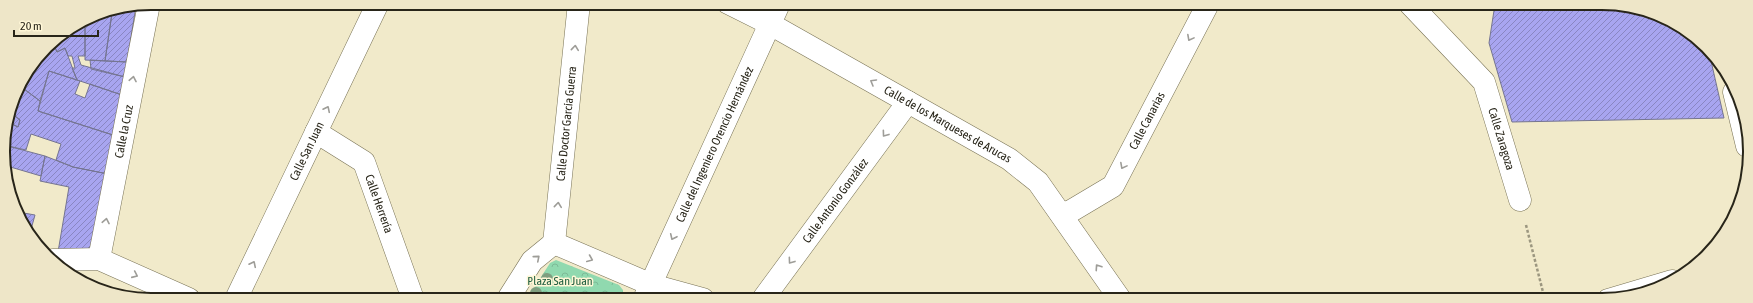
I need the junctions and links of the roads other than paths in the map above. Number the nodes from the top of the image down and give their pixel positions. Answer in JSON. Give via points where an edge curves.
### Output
{"nodes":[{"id":1,"x":148,"y":10,"type":"edge"},
{"id":2,"x":375,"y":10,"type":"edge"},
{"id":3,"x":578,"y":10,"type":"edge"},
{"id":4,"x":741,"y":10,"type":"edge"},
{"id":5,"x":776,"y":10,"type":"edge"},
{"id":6,"x":1205,"y":10,"type":"edge"},
{"id":7,"x":1416,"y":10,"type":"edge"},
{"id":8,"x":770,"y":24,"type":"junction"},
{"id":9,"x":908,"y":102,"type":"junction"},
{"id":10,"x":316,"y":132,"type":"junction"},
{"id":11,"x":1520,"y":200,"type":"road end"},
{"id":12,"x":1062,"y":214,"type":"junction"},
{"id":13,"x":554,"y":244,"type":"junction"},
{"id":14,"x":99,"y":259,"type":"junction"},
{"id":15,"x":60,"y":260,"type":"edge"},
{"id":16,"x":648,"y":292,"type":"edge"},
{"id":17,"x":176,"y":293,"type":"edge"},
{"id":18,"x":239,"y":293,"type":"edge"},
{"id":19,"x":411,"y":293,"type":"edge"},
{"id":20,"x":512,"y":293,"type":"edge"},
{"id":21,"x":767,"y":293,"type":"edge"},
{"id":22,"x":1116,"y":293,"type":"edge"}],
"edges":[{"from":14,"to":1,"type":"street","name":"Calle la Cruz","one_way":true},
{"from":10,"to":2,"type":"street","name":"Calle San Juan","one_way":true},
{"from":13,"to":3,"type":"street","name":"Calle Doctor García Guerra","one_way":true},
{"from":4,"to":8,"type":"street","name":"Calle de los Marqueses de Arucas"},
{"from":5,"to":8,"type":"street","name":"Calle del Ingeniero Orencio Hernández"},
{"from":6,"to":12,"type":"street","name":"Calle Canarias","one_way":true,"via":[[1113,186]]},
{"from":7,"to":11,"type":"street","name":"Calle Zaragoza","via":[[1484,82]]},
{"from":9,"to":8,"type":"street","name":"Calle de los Marqueses de Arucas","one_way":true},
{"from":8,"to":16,"type":"street","name":"Calle del Ingeniero Orencio Hernández","one_way":true},
{"from":9,"to":12,"type":"street","name":"Calle de los Marqueses de Arucas","via":[[1009,159],[1038,182]]},
{"from":9,"to":21,"type":"street","name":"Calle Antonio González","one_way":true},
{"from":18,"to":10,"type":"street","name":"Calle San Juan","one_way":true},
{"from":10,"to":19,"type":"street","name":"Calle Herrería","via":[[364,162]]},
{"from":22,"to":12,"type":"street","name":"Calle de los Marqueses de Arucas","one_way":true},
{"from":13,"to":16,"type":"street","one_way":true},
{"from":20,"to":13,"type":"street","one_way":true,"via":[[532,261]]},
{"from":14,"to":15,"type":"street"},
{"from":14,"to":17,"type":"street","one_way":true}]}
